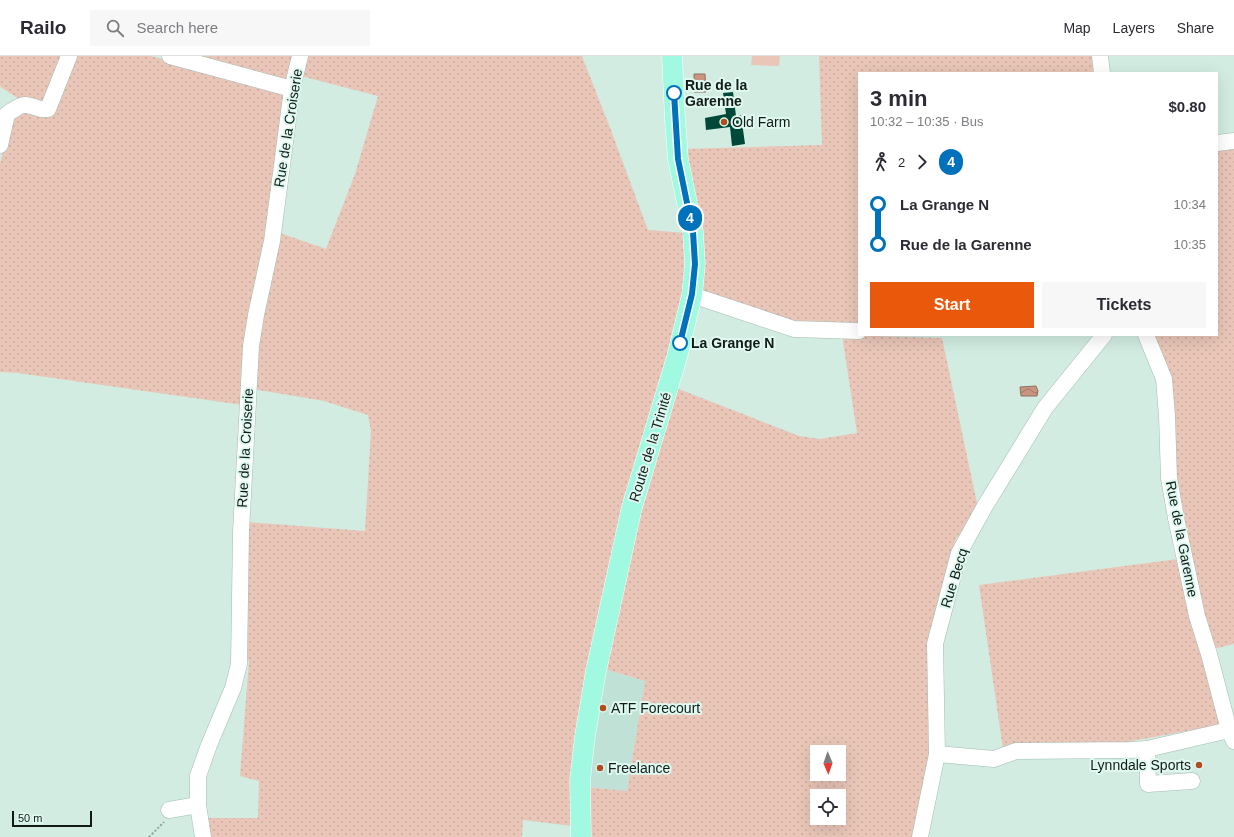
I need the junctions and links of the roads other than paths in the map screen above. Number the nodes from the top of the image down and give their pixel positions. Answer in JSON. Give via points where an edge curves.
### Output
{"nodes":[{"id":1,"x":69,"y":56,"type":"edge"},
{"id":2,"x":170,"y":56,"type":"edge"},
{"id":3,"x":300,"y":56,"type":"edge"},
{"id":4,"x":672,"y":56,"type":"edge"},
{"id":5,"x":1100,"y":56,"type":"edge"},
{"id":6,"x":1102,"y":72,"type":"edge"},
{"id":7,"x":292,"y":89,"type":"junction"},
{"id":8,"x":1234,"y":141,"type":"edge"},
{"id":9,"x":1218,"y":143,"type":"edge"},
{"id":10,"x":0,"y":145,"type":"edge"},
{"id":11,"x":692,"y":294,"type":"junction"},
{"id":12,"x":858,"y":330,"type":"edge"},
{"id":13,"x":1103,"y":336,"type":"edge"},
{"id":14,"x":1146,"y":336,"type":"edge"},
{"id":15,"x":1231,"y":735,"type":"edge"},
{"id":16,"x":1147,"y":748,"type":"junction"},
{"id":17,"x":937,"y":754,"type":"junction"},
{"id":18,"x":1192,"y":781,"type":"dead end"},
{"id":19,"x":198,"y":806,"type":"junction"},
{"id":20,"x":169,"y":810,"type":"road end"},
{"id":21,"x":203,"y":837,"type":"edge"},
{"id":22,"x":581,"y":837,"type":"edge"},
{"id":23,"x":920,"y":837,"type":"edge"}],
"edges":[{"from":1,"to":10,"type":"street","via":[[48,109],[25,105],[7,114]]},
{"from":2,"to":7,"type":"street"},
{"from":3,"to":7,"type":"street","name":"Rue de la Croiserie"},
{"from":4,"to":11,"type":"main road","name":"Route de la Trinité","via":[[678,159],[693,232],[695,264]]},
{"from":5,"to":6,"type":"street"},
{"from":7,"to":19,"type":"street","name":"Rue de la Croiserie","via":[[272,240],[250,346],[241,532],[239,664],[233,688],[198,776]]},
{"from":8,"to":9,"type":"street"},
{"from":11,"to":12,"type":"street","via":[[794,329]]},
{"from":11,"to":22,"type":"main road","name":"Route de la Trinité","via":[[677,357],[632,507],[596,671],[580,780]]},
{"from":13,"to":17,"type":"street","name":"Rue Becq","via":[[1045,408],[959,553],[935,644]]},
{"from":14,"to":15,"type":"street","name":"Rue de la Garenne","via":[[1164,380],[1169,478],[1176,518],[1197,616]]},
{"from":15,"to":16,"type":"street"},
{"from":16,"to":17,"type":"street","via":[[1016,751],[994,759]]},
{"from":16,"to":18,"type":"street","via":[[1148,784]]},
{"from":17,"to":23,"type":"street","name":"Rue Becq"},
{"from":19,"to":20,"type":"street"},
{"from":19,"to":21,"type":"street","name":"Rue de la Croiserie"}]}
